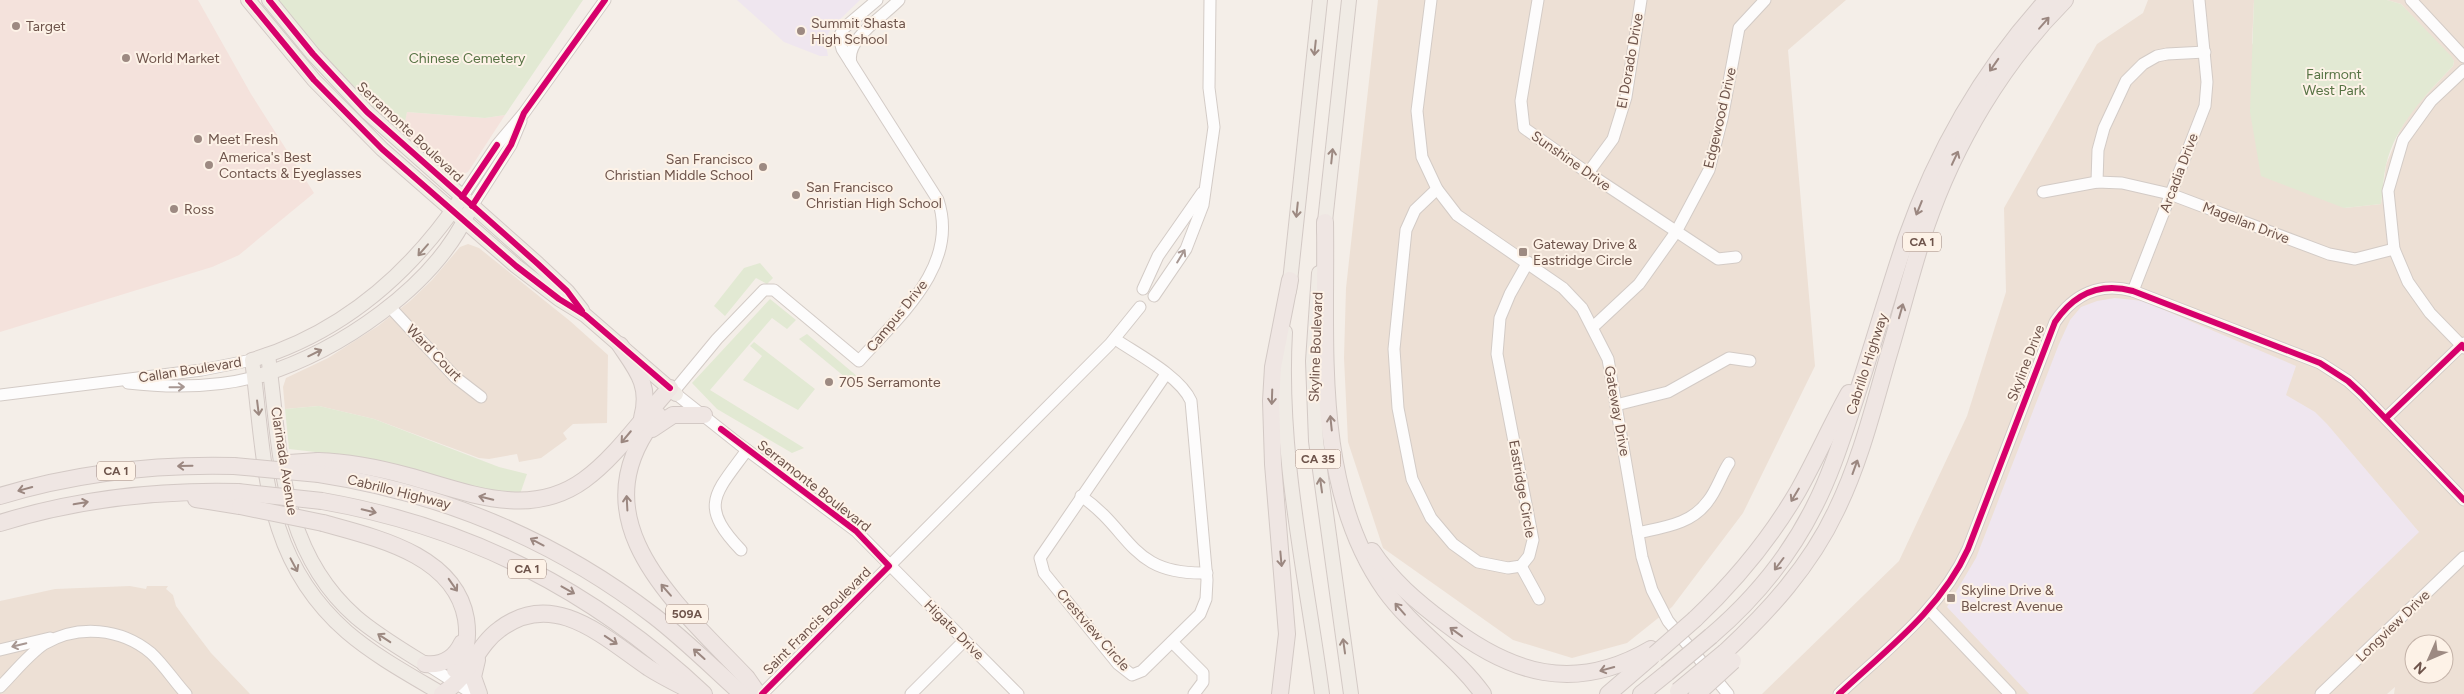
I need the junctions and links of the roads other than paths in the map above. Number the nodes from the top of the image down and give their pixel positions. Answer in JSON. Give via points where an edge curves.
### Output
{"nodes":[{"id":1,"x":248,"y":0,"type":"edge"},
{"id":2,"x":269,"y":0,"type":"edge"},
{"id":3,"x":605,"y":0,"type":"edge"},
{"id":4,"x":877,"y":0,"type":"edge"},
{"id":5,"x":899,"y":0,"type":"edge"},
{"id":6,"x":1210,"y":0,"type":"edge"},
{"id":7,"x":1320,"y":0,"type":"edge"},
{"id":8,"x":1349,"y":0,"type":"edge"},
{"id":9,"x":1431,"y":0,"type":"edge"},
{"id":10,"x":1538,"y":0,"type":"edge"},
{"id":11,"x":1641,"y":0,"type":"edge"},
{"id":12,"x":1765,"y":0,"type":"edge"},
{"id":13,"x":2047,"y":0,"type":"edge"},
{"id":14,"x":2065,"y":0,"type":"edge"},
{"id":15,"x":2199,"y":0,"type":"edge"},
{"id":16,"x":2411,"y":0,"type":"edge"},
{"id":17,"x":2205,"y":52,"type":"junction"},
{"id":18,"x":2464,"y":57,"type":"edge"},
{"id":19,"x":854,"y":69,"type":"junction"},
{"id":20,"x":2464,"y":70,"type":"edge"},
{"id":21,"x":1588,"y":173,"type":"junction"},
{"id":22,"x":1207,"y":177,"type":"junction"},
{"id":23,"x":2097,"y":182,"type":"junction"},
{"id":24,"x":1437,"y":189,"type":"junction"},
{"id":25,"x":2043,"y":192,"type":"dead end"},
{"id":26,"x":2170,"y":194,"type":"junction"},
{"id":27,"x":467,"y":201,"type":"junction"},
{"id":28,"x":453,"y":211,"type":"junction"},
{"id":29,"x":464,"y":221,"type":"junction"},
{"id":30,"x":1324,"y":222,"type":"junction"},
{"id":31,"x":1676,"y":232,"type":"junction"},
{"id":32,"x":2394,"y":249,"type":"junction"},
{"id":33,"x":1736,"y":257,"type":"dead end"},
{"id":34,"x":1528,"y":262,"type":"junction"},
{"id":35,"x":1290,"y":280,"type":"junction"},
{"id":36,"x":1143,"y":289,"type":"dead end"},
{"id":37,"x":2133,"y":291,"type":"junction"},
{"id":38,"x":1154,"y":296,"type":"dead end"},
{"id":39,"x":389,"y":306,"type":"junction"},
{"id":40,"x":1140,"y":307,"type":"dead end"},
{"id":41,"x":585,"y":315,"type":"junction"},
{"id":42,"x":1593,"y":327,"type":"junction"},
{"id":43,"x":1115,"y":339,"type":"junction"},
{"id":44,"x":620,"y":345,"type":"junction"},
{"id":45,"x":2463,"y":346,"type":"edge"},
{"id":46,"x":268,"y":355,"type":"junction"},
{"id":47,"x":252,"y":360,"type":"junction"},
{"id":48,"x":1868,"y":360,"type":"junction"},
{"id":49,"x":1750,"y":361,"type":"dead end"},
{"id":50,"x":271,"y":372,"type":"junction"},
{"id":51,"x":1166,"y":374,"type":"junction"},
{"id":52,"x":255,"y":377,"type":"junction"},
{"id":53,"x":111,"y":382,"type":"junction"},
{"id":54,"x":673,"y":391,"type":"junction"},
{"id":55,"x":0,"y":395,"type":"edge"},
{"id":56,"x":481,"y":397,"type":"dead end"},
{"id":57,"x":1616,"y":405,"type":"junction"},
{"id":58,"x":704,"y":415,"type":"junction"},
{"id":59,"x":642,"y":418,"type":"junction"},
{"id":60,"x":2386,"y":418,"type":"junction"},
{"id":61,"x":747,"y":450,"type":"junction"},
{"id":62,"x":633,"y":461,"type":"junction"},
{"id":63,"x":1729,"y":463,"type":"dead end"},
{"id":64,"x":319,"y":468,"type":"junction"},
{"id":65,"x":1337,"y":471,"type":"junction"},
{"id":66,"x":0,"y":496,"type":"edge"},
{"id":67,"x":1081,"y":496,"type":"junction"},
{"id":68,"x":239,"y":499,"type":"junction"},
{"id":69,"x":2464,"y":500,"type":"edge"},
{"id":70,"x":0,"y":523,"type":"edge"},
{"id":71,"x":1638,"y":533,"type":"junction"},
{"id":72,"x":741,"y":550,"type":"dead end"},
{"id":73,"x":2464,"y":557,"type":"edge"},
{"id":74,"x":889,"y":566,"type":"junction"},
{"id":75,"x":1521,"y":566,"type":"junction"},
{"id":76,"x":1207,"y":573,"type":"junction"},
{"id":77,"x":1539,"y":599,"type":"dead end"},
{"id":78,"x":1929,"y":608,"type":"junction"},
{"id":79,"x":466,"y":619,"type":"junction"},
{"id":80,"x":71,"y":634,"type":"junction"},
{"id":81,"x":488,"y":639,"type":"junction"},
{"id":82,"x":964,"y":641,"type":"junction"},
{"id":83,"x":1172,"y":642,"type":"junction"},
{"id":84,"x":0,"y":650,"type":"edge"},
{"id":85,"x":1653,"y":651,"type":"junction"},
{"id":86,"x":1729,"y":657,"type":"junction"},
{"id":87,"x":425,"y":664,"type":"junction"},
{"id":88,"x":449,"y":685,"type":"edge"},
{"id":89,"x":0,"y":686,"type":"edge"},
{"id":90,"x":741,"y":686,"type":"edge"},
{"id":91,"x":1676,"y":692,"type":"edge"},
{"id":92,"x":2007,"y":693,"type":"edge"},
{"id":93,"x":186,"y":694,"type":"edge"},
{"id":94,"x":473,"y":694,"type":"edge"},
{"id":95,"x":478,"y":694,"type":"edge"},
{"id":96,"x":697,"y":694,"type":"edge"},
{"id":97,"x":704,"y":694,"type":"edge"},
{"id":98,"x":760,"y":694,"type":"edge"},
{"id":99,"x":912,"y":694,"type":"edge"},
{"id":100,"x":1018,"y":694,"type":"edge"},
{"id":101,"x":1194,"y":694,"type":"edge"},
{"id":102,"x":1280,"y":694,"type":"edge"},
{"id":103,"x":1322,"y":694,"type":"edge"},
{"id":104,"x":1351,"y":694,"type":"edge"},
{"id":105,"x":1483,"y":694,"type":"edge"},
{"id":106,"x":1608,"y":694,"type":"edge"},
{"id":107,"x":1641,"y":694,"type":"edge"},
{"id":108,"x":1697,"y":694,"type":"edge"},
{"id":109,"x":1728,"y":694,"type":"edge"},
{"id":110,"x":1840,"y":694,"type":"edge"},
{"id":111,"x":2321,"y":694,"type":"edge"}],
"edges":[{"from":1,"to":28,"type":"main road","name":"Serramonte Boulevard","via":[[307,73],[354,123]]},
{"from":2,"to":27,"type":"main road","name":"Serramonte Boulevard","via":[[353,98]]},
{"from":3,"to":27,"type":"street","name":"Callan Boulevard","via":[[524,113],[510,145]]},
{"from":4,"to":19,"type":"street","name":"Campus Drive","via":[[840,34],[840,45]]},
{"from":5,"to":19,"type":"street","name":"Campus Drive","via":[[853,44],[850,57]]},
{"from":6,"to":22,"type":"street","via":[[1209,88],[1214,127]]},
{"from":7,"to":35,"type":"main road","number":"CA 35","one_way":true},
{"from":30,"to":8,"type":"main road","name":"Skyline Boulevard","number":"CA 35","one_way":true},
{"from":9,"to":24,"type":"street","name":"Gateway Drive","via":[[1417,111],[1422,157]]},
{"from":10,"to":21,"type":"street","name":"Sunshine Drive","via":[[1521,101],[1524,128]]},
{"from":11,"to":21,"type":"street","name":"El Dorado Drive","via":[[1626,97],[1613,139]]},
{"from":12,"to":31,"type":"street","name":"Edgewood Drive","via":[[1739,28],[1709,170]]},
{"from":13,"to":48,"type":"highway","name":"Cabrillo Highway","number":"CA 1","one_way":true,"via":[[1978,87],[1949,140],[1907,238]]},
{"from":86,"to":14,"type":"highway","name":"Cabrillo Highway","number":"CA 1","one_way":true,"via":[[1787,601],[1817,552],[1860,454],[1926,227],[1948,173],[1990,94],[2023,48]]},
{"from":15,"to":17,"type":"street","name":"Arcadia Drive"},
{"from":16,"to":18,"type":"street"},
{"from":17,"to":23,"type":"street","via":[[2157,56],[2143,64],[2126,82],[2104,128],[2098,150]]},
{"from":17,"to":26,"type":"street","name":"Arcadia Drive","via":[[2205,106]]},
{"from":19,"to":54,"type":"street","name":"Campus Drive","via":[[938,200],[943,236],[941,252],[931,274],[859,362],[774,290],[764,290]]},
{"from":20,"to":32,"type":"street","via":[[2431,101],[2403,140],[2388,191]]},
{"from":21,"to":31,"type":"street","name":"Sunshine Drive"},
{"from":22,"to":36,"type":"street","via":[[1195,204],[1151,268]]},
{"from":38,"to":22,"type":"street","one_way":true,"via":[[1194,232],[1203,205]]},
{"from":23,"to":25,"type":"street","name":"Magellan Drive"},
{"from":23,"to":26,"type":"street","name":"Magellan Drive","via":[[2122,183]]},
{"from":24,"to":34,"type":"street","name":"Gateway Drive","via":[[1457,215]]},
{"from":24,"to":75,"type":"street","via":[[1415,210],[1406,230],[1394,348],[1398,408],[1412,478],[1431,518],[1453,544],[1478,562],[1508,568]]},
{"from":26,"to":32,"type":"street","name":"Magellan Drive","via":[[2329,254],[2355,259]]},
{"from":26,"to":37,"type":"street","name":"Arcadia Drive"},
{"from":27,"to":28,"type":"main road","name":"Callan Boulevard"},
{"from":27,"to":29,"type":"main road","name":"Callan Boulevard"},
{"from":27,"to":41,"type":"main road","name":"Serramonte Boulevard","via":[[567,291]]},
{"from":28,"to":29,"type":"main road","name":"Serramonte Boulevard"},
{"from":28,"to":46,"type":"main road","name":"Callan Boulevard","one_way":true,"via":[[416,258],[371,299],[320,332]]},
{"from":29,"to":39,"type":"main road","name":"Callan Boulevard","via":[[437,258]]},
{"from":29,"to":41,"type":"main road","name":"Serramonte Boulevard","via":[[559,300]]},
{"from":65,"to":30,"type":"highway","one_way":true,"via":[[1327,374]]},
{"from":104,"to":30,"type":"main road","name":"Skyline Boulevard","number":"CA 35","one_way":true,"via":[[1314,421],[1314,336]]},
{"from":31,"to":33,"type":"street","name":"Sunshine Drive","via":[[1718,259]]},
{"from":31,"to":42,"type":"street","name":"Edgewood Drive","via":[[1639,284]]},
{"from":32,"to":45,"type":"street","via":[[2408,282],[2430,313]]},
{"from":34,"to":42,"type":"street","name":"Gateway Drive","via":[[1563,288],[1582,308]]},
{"from":34,"to":75,"type":"street","name":"Eastridge Circle","via":[[1500,318],[1497,354],[1533,540],[1529,556]]},
{"from":35,"to":102,"type":"highway","one_way":true,"via":[[1273,367],[1272,401],[1273,464],[1287,634]]},
{"from":35,"to":103,"type":"main road","number":"CA 35","via":[[1285,343],[1286,434]]},
{"from":37,"to":60,"type":"street","name":"Skyline Drive","via":[[2320,363],[2348,381]]},
{"from":37,"to":78,"type":"street","name":"Skyline Drive","via":[[2110,287],[2088,292],[2068,305],[2055,322],[1968,549],[1947,587]]},
{"from":50,"to":39,"type":"main road","name":"Callan Boulevard","one_way":true,"via":[[335,343]]},
{"from":39,"to":56,"type":"street","name":"Ward Court","via":[[455,377]]},
{"from":40,"to":43,"type":"street","name":"Saint Francis Boulevard"},
{"from":41,"to":44,"type":"main road","name":"Serramonte Boulevard"},
{"from":42,"to":57,"type":"street","name":"Gateway Drive","via":[[1608,359]]},
{"from":43,"to":51,"type":"street","name":"Crestview Circle"},
{"from":43,"to":74,"type":"street","name":"Saint Francis Boulevard"},
{"from":44,"to":54,"type":"main road","name":"Serramonte Boulevard"},
{"from":44,"to":59,"type":"highway","via":[[645,389]]},
{"from":45,"to":60,"type":"street"},
{"from":46,"to":47,"type":"main road","name":"Callan Boulevard"},
{"from":46,"to":50,"type":"main road","name":"Clarinada Avenue"},
{"from":47,"to":52,"type":"main road","name":"Clarinada Avenue"},
{"from":47,"to":53,"type":"street","name":"Callan Boulevard","via":[[212,369]]},
{"from":48,"to":85,"type":"highway","one_way":true,"bridge":true,"via":[[1797,491],[1768,537],[1740,573]]},
{"from":48,"to":107,"type":"highway","name":"Cabrillo Highway","number":"CA 1","one_way":true,"bridge":true,"via":[[1830,474],[1805,525],[1784,557],[1760,587],[1711,636]]},
{"from":49,"to":57,"type":"street","via":[[1729,358],[1668,392]]},
{"from":50,"to":52,"type":"main road","name":"Callan Boulevard"},
{"from":87,"to":50,"type":"main road","name":"Clarinada Avenue","one_way":true,"via":[[356,618],[330,590],[308,558],[296,531],[288,500]]},
{"from":51,"to":67,"type":"street","name":"Crestview Circle"},
{"from":51,"to":76,"type":"street","name":"Crestview Circle","via":[[1185,390],[1192,407]]},
{"from":53,"to":52,"type":"street","name":"Callan Boulevard","one_way":true,"via":[[175,387],[220,384]]},
{"from":52,"to":88,"type":"main road","name":"Clarinada Avenue","one_way":true,"via":[[270,502],[281,538],[298,574],[321,606],[346,631],[378,654]]},
{"from":53,"to":55,"type":"street","name":"Callan Boulevard"},
{"from":54,"to":58,"type":"street","name":"Serramonte Boulevard"},
{"from":54,"to":59,"type":"highway"},
{"from":54,"to":62,"type":"highway","number":"509A","via":[[647,429]]},
{"from":57,"to":71,"type":"street","name":"Gateway Drive"},
{"from":58,"to":61,"type":"street","name":"Serramonte Boulevard"},
{"from":58,"to":62,"type":"highway","number":"509A","via":[[681,414],[666,418],[648,435]]},
{"from":59,"to":64,"type":"highway","one_way":true,"via":[[606,461],[583,481],[556,495],[529,501],[494,500],[371,467]]},
{"from":60,"to":69,"type":"street","name":"Skyline Drive"},
{"from":61,"to":72,"type":"street","via":[[720,488],[715,508],[720,526]]},
{"from":61,"to":74,"type":"street","name":"Serramonte Boulevard","via":[[856,531]]},
{"from":90,"to":62,"type":"highway","number":"509A","one_way":true,"via":[[643,559],[627,510]]},
{"from":63,"to":71,"type":"street","via":[[1708,501],[1696,514],[1680,524]]},
{"from":64,"to":66,"type":"highway","name":"Cabrillo Highway","number":"CA 1","one_way":true,"bridge":true,"via":[[182,466],[124,470],[67,479]]},
{"from":90,"to":64,"type":"highway","name":"Cabrillo Highway","number":"CA 1","one_way":true,"via":[[631,600],[591,573],[523,535],[414,493]]},
{"from":85,"to":65,"type":"highway","one_way":true,"via":[[1614,667],[1574,675],[1530,671],[1493,657],[1425,608],[1386,570],[1358,524]]},
{"from":105,"to":65,"type":"highway","one_way":true,"via":[[1466,672],[1402,611],[1376,577],[1351,527]]},
{"from":67,"to":76,"type":"street","via":[[1099,510],[1128,545],[1145,559],[1172,571]]},
{"from":67,"to":83,"type":"street","name":"Crestview Circle","via":[[1042,553],[1039,562],[1043,570],[1129,674],[1136,675],[1142,671]]},
{"from":70,"to":68,"type":"highway","name":"Cabrillo Highway","number":"CA 1","one_way":true,"via":[[70,505],[164,493]]},
{"from":68,"to":79,"type":"highway","one_way":true,"bridge":true,"via":[[383,542],[434,566],[456,590]]},
{"from":68,"to":97,"type":"highway","name":"Cabrillo Highway","number":"CA 1","one_way":true,"bridge":true,"via":[[322,501],[426,526],[479,546],[582,597],[629,629]]},
{"from":71,"to":109,"type":"street","name":"Gateway Drive","via":[[1652,590],[1668,621]]},
{"from":73,"to":111,"type":"street","name":"Longview Drive"},
{"from":74,"to":82,"type":"street","name":"Higate Drive"},
{"from":74,"to":98,"type":"street","name":"Saint Francis Boulevard"},
{"from":75,"to":77,"type":"street"},
{"from":76,"to":83,"type":"street","name":"Crestview Circle","via":[[1203,609]]},
{"from":78,"to":92,"type":"street"},
{"from":78,"to":110,"type":"street","name":"Skyline Drive"},
{"from":79,"to":87,"type":"highway","via":[[464,638],[455,654],[440,663]]},
{"from":79,"to":88,"type":"highway","via":[[465,650]]},
{"from":80,"to":84,"type":"street","one_way":true},
{"from":80,"to":89,"type":"street","via":[[43,645]]},
{"from":80,"to":93,"type":"street","via":[[107,632],[139,644]]},
{"from":81,"to":88,"type":"highway"},
{"from":81,"to":95,"type":"highway","via":[[474,670]]},
{"from":81,"to":96,"type":"highway","one_way":true,"via":[[507,624],[528,616],[568,617],[595,630],[650,668]]},
{"from":82,"to":99,"type":"street"},
{"from":82,"to":100,"type":"street","name":"Higate Drive"},
{"from":83,"to":101,"type":"street","via":[[1203,674],[1203,682]]},
{"from":85,"to":106,"type":"highway"},
{"from":86,"to":91,"type":"highway","bridge":true},
{"from":86,"to":108,"type":"highway","bridge":true},
{"from":87,"to":88,"type":"street","name":"Clarinada Avenue"},
{"from":88,"to":94,"type":"street","name":"Clarinada Avenue"},
{"from":90,"to":98,"type":"highway","number":"509A"}]}
